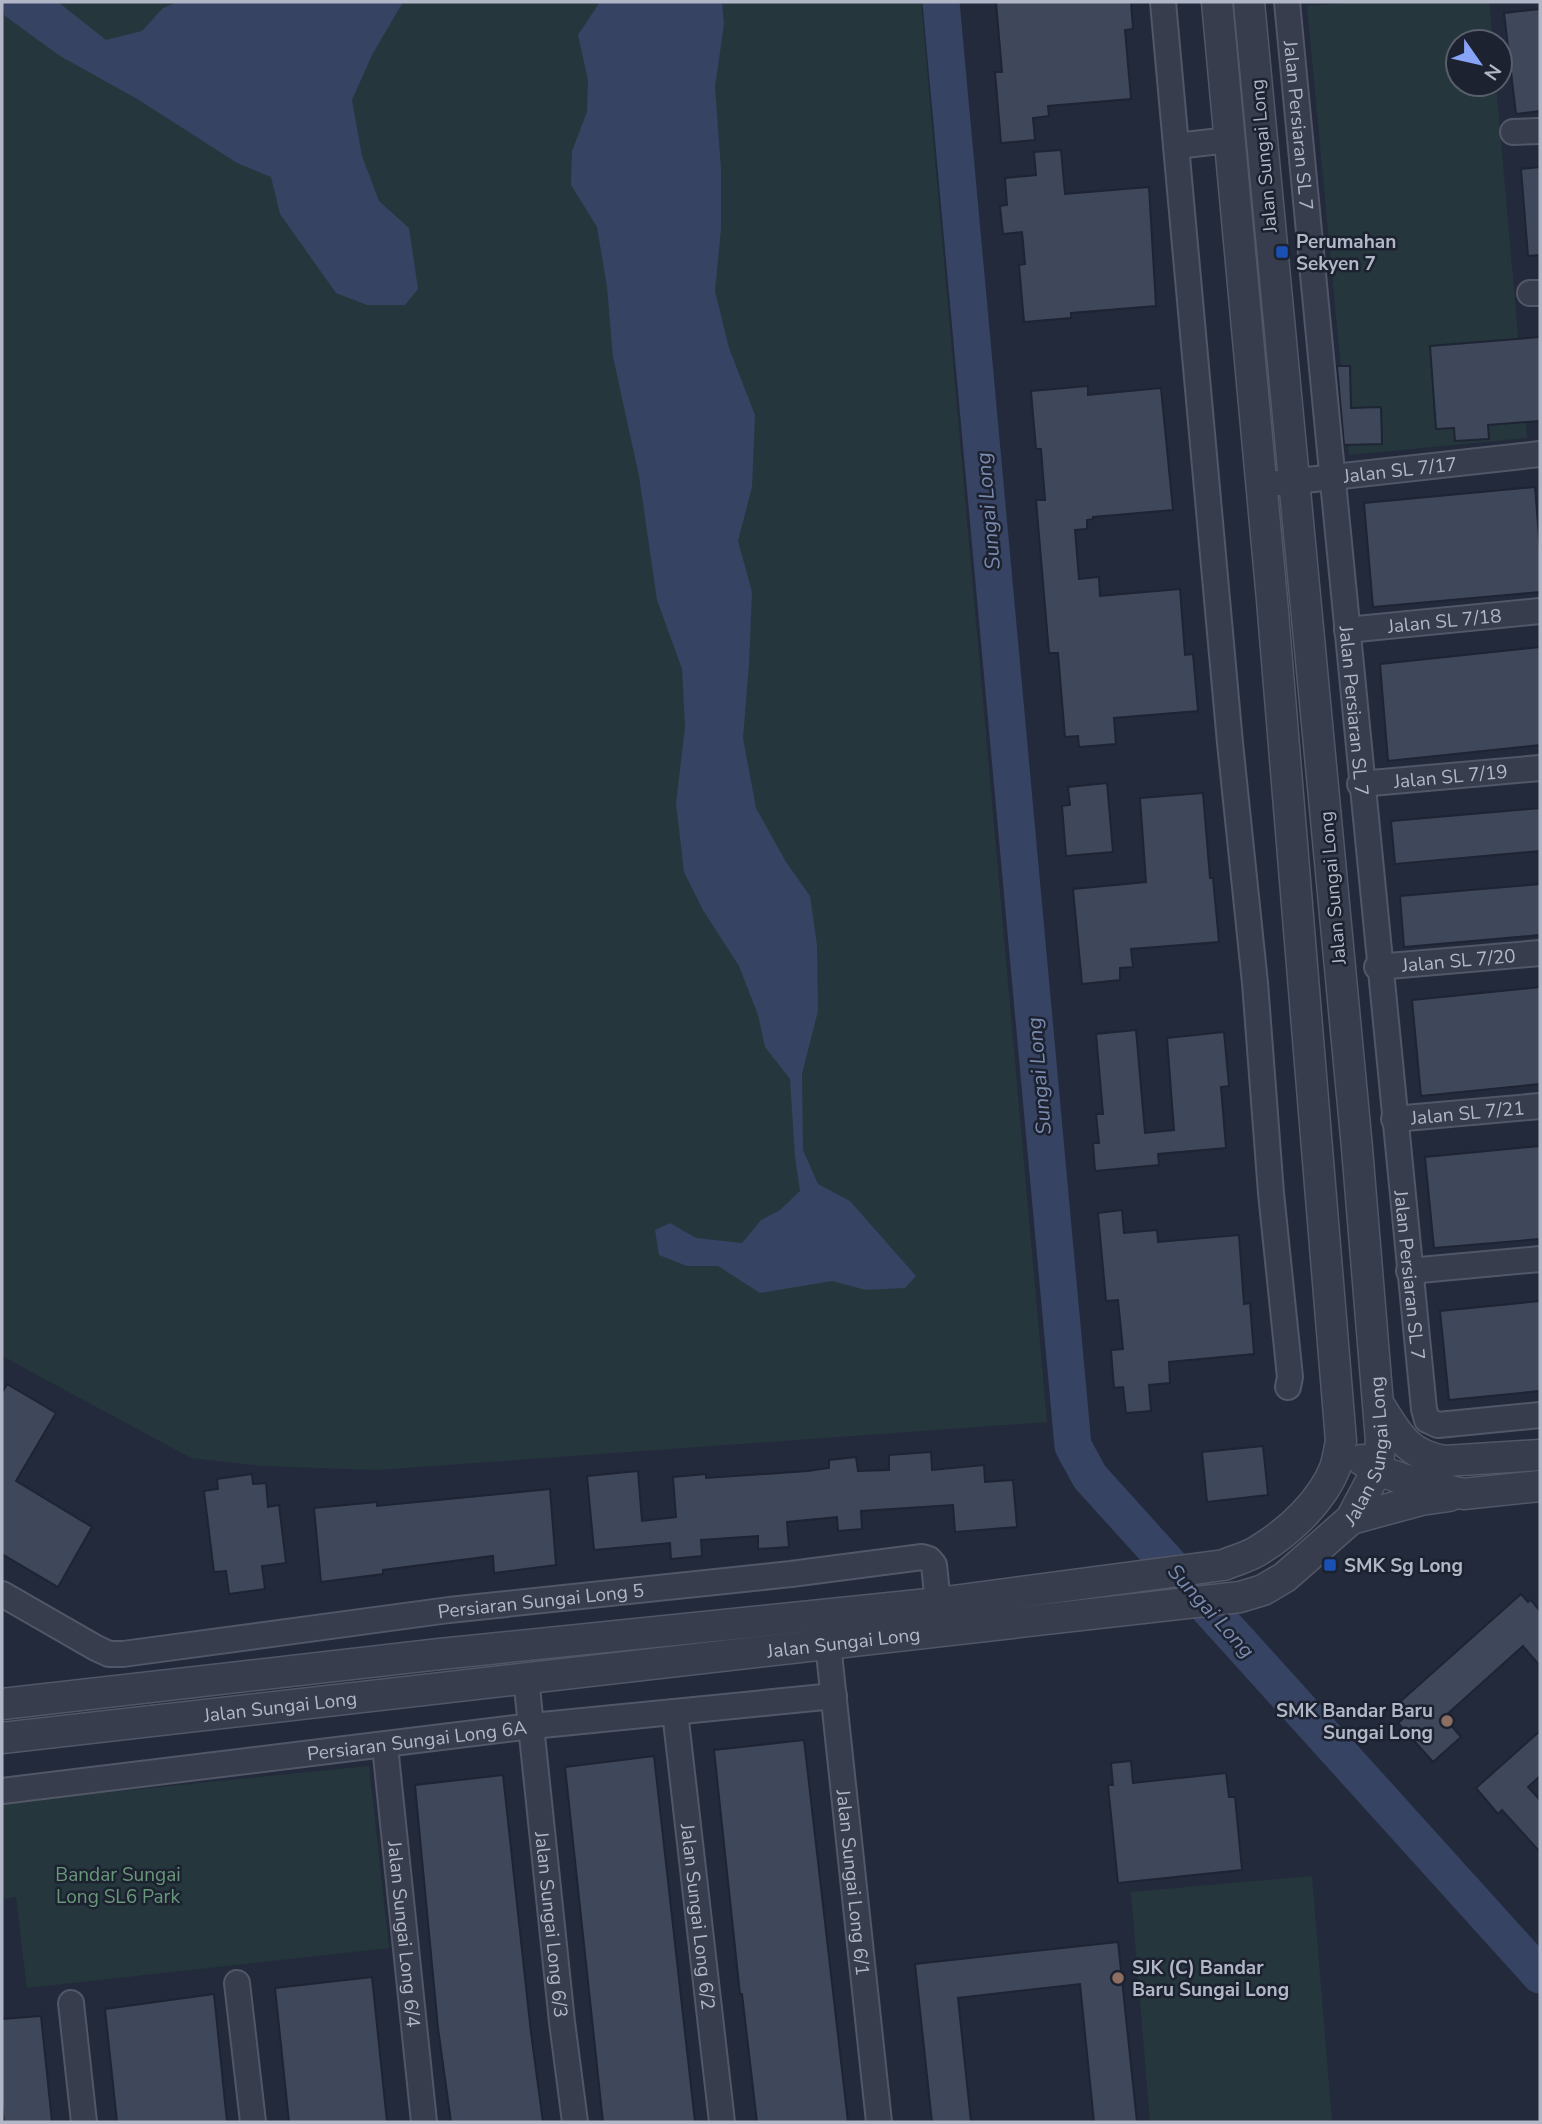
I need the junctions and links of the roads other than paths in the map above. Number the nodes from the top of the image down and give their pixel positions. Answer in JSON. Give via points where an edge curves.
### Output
{"nodes":[{"id":1,"x":1163,"y":2,"type":"edge"},
{"id":2,"x":1217,"y":2,"type":"edge"},
{"id":3,"x":1249,"y":2,"type":"edge"},
{"id":4,"x":1287,"y":2,"type":"edge"},
{"id":5,"x":1540,"y":131,"type":"edge"},
{"id":6,"x":1513,"y":132,"type":"dead end"},
{"id":7,"x":1229,"y":140,"type":"junction"},
{"id":8,"x":1176,"y":146,"type":"junction"},
{"id":9,"x":1540,"y":454,"type":"edge"},
{"id":10,"x":1333,"y":477,"type":"junction"},
{"id":11,"x":1293,"y":482,"type":"junction"},
{"id":12,"x":1261,"y":485,"type":"junction"},
{"id":13,"x":1540,"y":611,"type":"edge"},
{"id":14,"x":1347,"y":630,"type":"junction"},
{"id":15,"x":1540,"y":768,"type":"edge"},
{"id":16,"x":1360,"y":784,"type":"junction"},
{"id":17,"x":1540,"y":953,"type":"edge"},
{"id":18,"x":1377,"y":967,"type":"junction"},
{"id":19,"x":1540,"y":1106,"type":"edge"},
{"id":20,"x":1394,"y":1119,"type":"junction"},
{"id":21,"x":1540,"y":1259,"type":"edge"},
{"id":22,"x":1409,"y":1271,"type":"junction"},
{"id":23,"x":1288,"y":1387,"type":"dead end"},
{"id":24,"x":1379,"y":1405,"type":"junction"},
{"id":25,"x":1540,"y":1415,"type":"edge"},
{"id":26,"x":1341,"y":1441,"type":"junction"},
{"id":27,"x":1540,"y":1455,"type":"edge"},
{"id":28,"x":1377,"y":1470,"type":"junction"},
{"id":29,"x":1540,"y":1486,"type":"edge"},
{"id":30,"x":1464,"y":1494,"type":"junction"},
{"id":31,"x":1351,"y":1519,"type":"junction"},
{"id":32,"x":2,"y":1594,"type":"edge"},
{"id":33,"x":938,"y":1603,"type":"junction"},
{"id":34,"x":828,"y":1644,"type":"junction"},
{"id":35,"x":526,"y":1678,"type":"junction"},
{"id":36,"x":834,"y":1696,"type":"junction"},
{"id":37,"x":2,"y":1704,"type":"edge"},
{"id":38,"x":675,"y":1712,"type":"junction"},
{"id":39,"x":532,"y":1727,"type":"junction"},
{"id":40,"x":2,"y":1738,"type":"edge"},
{"id":41,"x":385,"y":1746,"type":"junction"},
{"id":42,"x":2,"y":1791,"type":"edge"},
{"id":43,"x":237,"y":1983,"type":"dead end"},
{"id":44,"x":71,"y":2003,"type":"dead end"},
{"id":45,"x":84,"y":2122,"type":"edge"},
{"id":46,"x":253,"y":2122,"type":"edge"},
{"id":47,"x":424,"y":2122,"type":"edge"},
{"id":48,"x":575,"y":2122,"type":"edge"},
{"id":49,"x":722,"y":2122,"type":"edge"},
{"id":50,"x":879,"y":2122,"type":"edge"}],
"edges":[{"from":1,"to":8,"type":"street"},
{"from":2,"to":7,"type":"street","name":"Jalan Sungai Long"},
{"from":3,"to":11,"type":"street","name":"Jalan Sungai Long"},
{"from":4,"to":10,"type":"street","name":"Jalan Persiaran SL 7"},
{"from":5,"to":6,"type":"street"},
{"from":7,"to":8,"type":"street"},
{"from":7,"to":12,"type":"street","name":"Jalan Sungai Long"},
{"from":8,"to":23,"type":"street"},
{"from":9,"to":10,"type":"street","name":"Jalan SL 7/17"},
{"from":10,"to":11,"type":"street","name":"Jalan SL 7/17"},
{"from":10,"to":14,"type":"street","name":"Jalan Persiaran SL 7"},
{"from":11,"to":12,"type":"street","name":"Jalan SL 7/17"},
{"from":11,"to":24,"type":"street","name":"Jalan Sungai Long"},
{"from":12,"to":26,"type":"street","name":"Jalan Sungai Long"},
{"from":13,"to":14,"type":"street","name":"Jalan SL 7/18"},
{"from":14,"to":16,"type":"street","name":"Jalan Persiaran SL 7"},
{"from":15,"to":16,"type":"street","name":"Jalan SL 7/19"},
{"from":16,"to":18,"type":"street","name":"Jalan Persiaran SL 7"},
{"from":17,"to":18,"type":"street","name":"Jalan SL 7/20"},
{"from":18,"to":20,"type":"street","name":"Jalan Persiaran SL 7"},
{"from":19,"to":20,"type":"street","name":"Jalan SL 7/21"},
{"from":20,"to":22,"type":"street","name":"Jalan Persiaran SL 7"},
{"from":21,"to":22,"type":"street"},
{"from":22,"to":25,"type":"street","name":"Jalan Persiaran SL 7","via":[[1427,1420],[1438,1425]]},
{"from":24,"to":27,"type":"street","via":[[1401,1439],[1423,1456],[1445,1461]]},
{"from":24,"to":28,"type":"street","name":"Jalan Sungai Long"},
{"from":26,"to":28,"type":"street"},
{"from":26,"to":33,"type":"street","name":"Jalan Sungai Long","via":[[1335,1468],[1306,1511],[1257,1552],[1224,1564]]},
{"from":28,"to":30,"type":"street"},
{"from":28,"to":31,"type":"street","name":"Jalan Sungai Long"},
{"from":29,"to":30,"type":"street"},
{"from":30,"to":31,"type":"street"},
{"from":31,"to":34,"type":"street","name":"Jalan Sungai Long","via":[[1285,1577],[1240,1597]]},
{"from":32,"to":33,"type":"street","name":"Persiaran Sungai Long 5","via":[[109,1654],[922,1557],[934,1565]]},
{"from":33,"to":37,"type":"street","name":"Jalan Sungai Long"},
{"from":34,"to":35,"type":"street","name":"Jalan Sungai Long"},
{"from":34,"to":36,"type":"street","name":"Jalan Sungai Long 6/1"},
{"from":35,"to":39,"type":"street","name":"Jalan Sungai Long 6/3"},
{"from":35,"to":40,"type":"street","name":"Jalan Sungai Long"},
{"from":36,"to":38,"type":"street","name":"Persiaran Sungai Long 6A"},
{"from":36,"to":50,"type":"street","name":"Jalan Sungai Long 6/1"},
{"from":38,"to":39,"type":"street","name":"Persiaran Sungai Long 6A"},
{"from":38,"to":49,"type":"street","name":"Jalan Sungai Long 6/2"},
{"from":39,"to":41,"type":"street","name":"Persiaran Sungai Long 6A"},
{"from":39,"to":48,"type":"street","name":"Jalan Sungai Long 6/3"},
{"from":41,"to":42,"type":"street","name":"Persiaran Sungai Long 6A"},
{"from":41,"to":47,"type":"street","name":"Jalan Sungai Long 6/4"},
{"from":43,"to":46,"type":"street"},
{"from":44,"to":45,"type":"street"}]}
